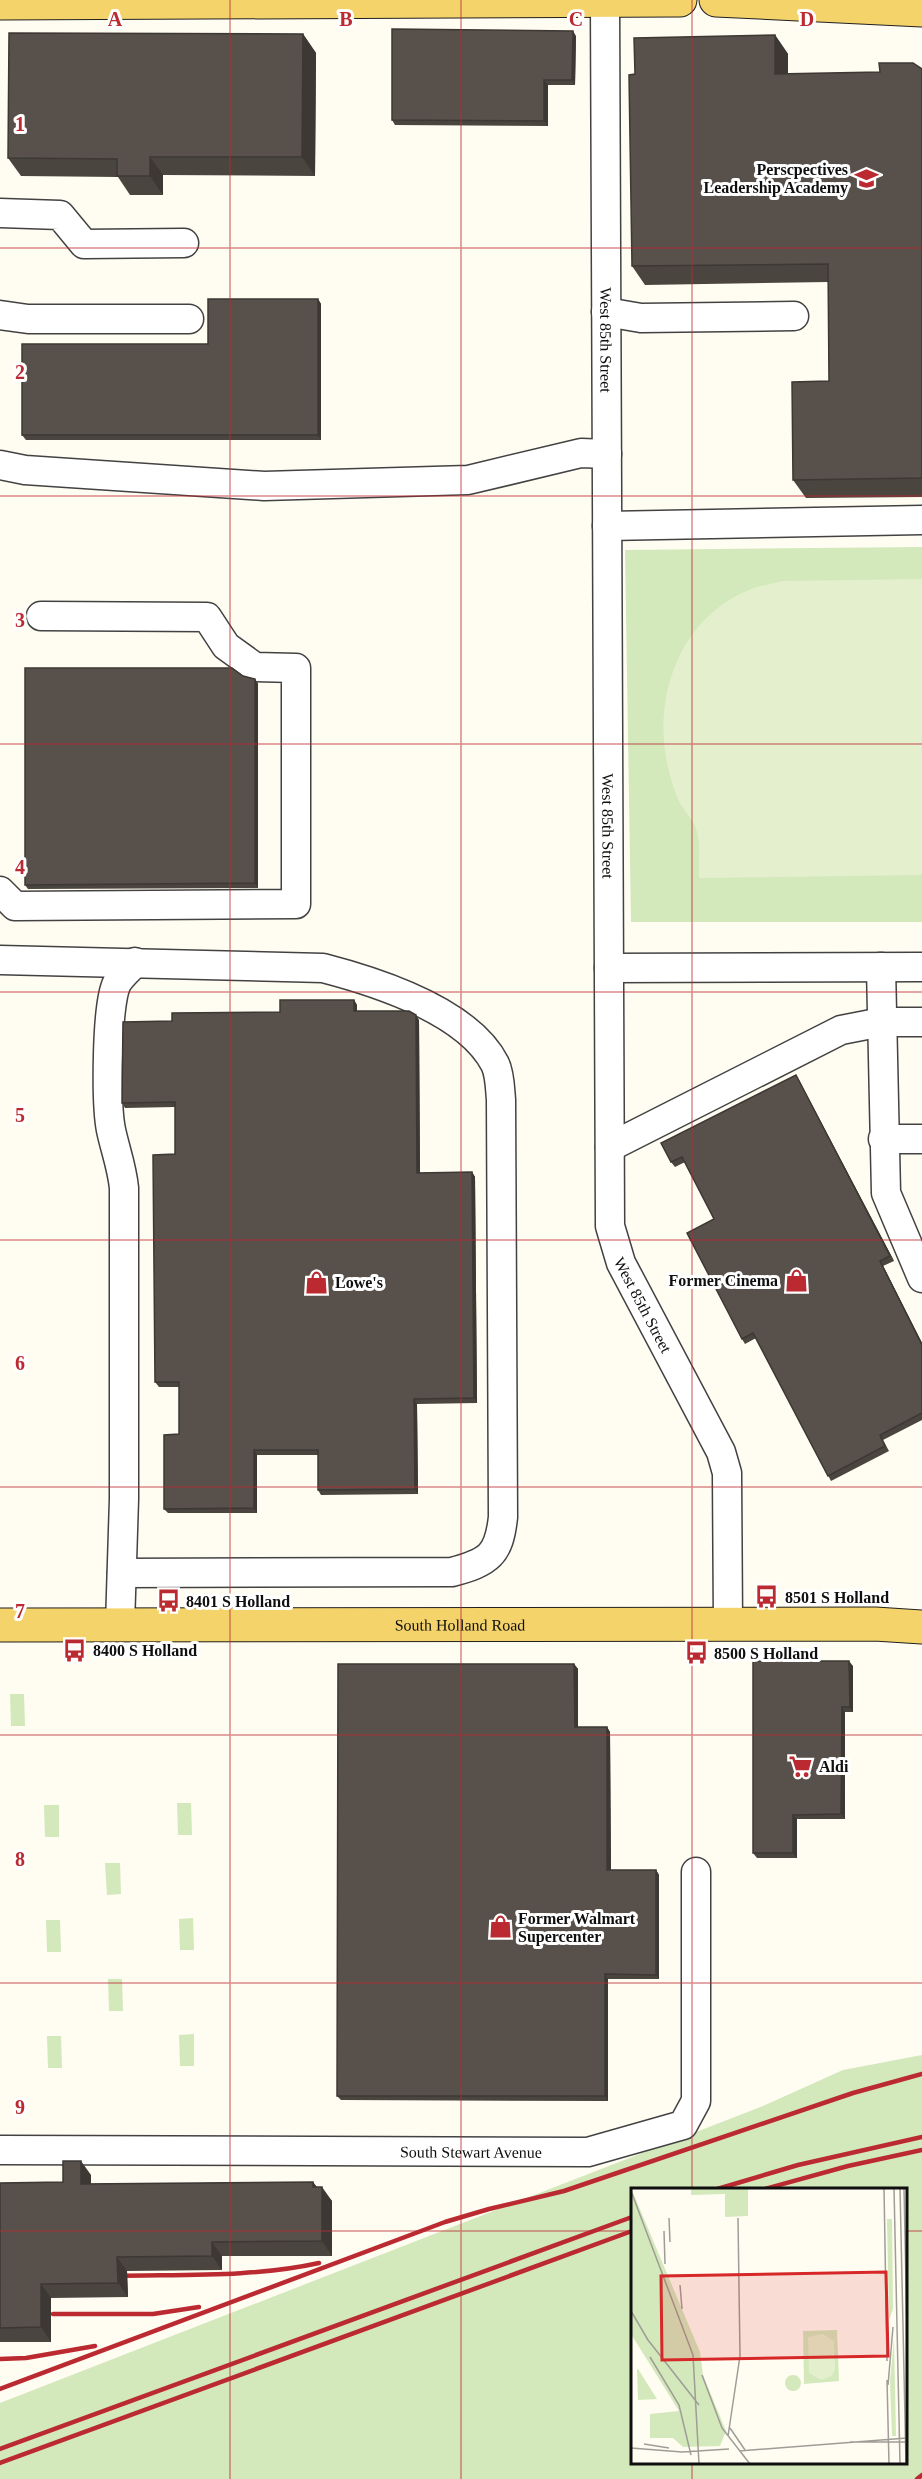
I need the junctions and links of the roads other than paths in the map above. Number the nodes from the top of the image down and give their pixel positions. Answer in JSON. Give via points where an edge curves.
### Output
{"nodes":[{"id":1,"x":680,"y":0,"type":"edge"},
{"id":2,"x":716,"y":0,"type":"edge"},
{"id":3,"x":605,"y":1,"type":"edge"},
{"id":4,"x":0,"y":3,"type":"edge"},
{"id":5,"x":922,"y":10,"type":"edge"},
{"id":6,"x":0,"y":213,"type":"edge"},
{"id":7,"x":184,"y":243,"type":"dead end"},
{"id":8,"x":606,"y":312,"type":"junction"},
{"id":9,"x":0,"y":315,"type":"edge"},
{"id":10,"x":794,"y":316,"type":"dead end"},
{"id":11,"x":189,"y":319,"type":"dead end"},
{"id":12,"x":607,"y":453,"type":"junction"},
{"id":13,"x":0,"y":465,"type":"edge"},
{"id":14,"x":922,"y":520,"type":"edge"},
{"id":15,"x":607,"y":526,"type":"junction"},
{"id":16,"x":41,"y":616,"type":"dead end"},
{"id":17,"x":0,"y":891,"type":"edge"},
{"id":18,"x":0,"y":960,"type":"edge"},
{"id":19,"x":135,"y":962,"type":"junction"},
{"id":20,"x":881,"y":967,"type":"junction"},
{"id":21,"x":922,"y":967,"type":"edge"},
{"id":22,"x":609,"y":968,"type":"junction"},
{"id":23,"x":882,"y":1022,"type":"junction"},
{"id":24,"x":922,"y":1022,"type":"edge"},
{"id":25,"x":883,"y":1139,"type":"junction"},
{"id":26,"x":922,"y":1139,"type":"edge"},
{"id":27,"x":610,"y":1147,"type":"junction"},
{"id":28,"x":922,"y":1278,"type":"edge"},
{"id":29,"x":122,"y":1573,"type":"junction"},
{"id":30,"x":728,"y":1624,"type":"junction"},
{"id":31,"x":0,"y":1625,"type":"edge"},
{"id":32,"x":120,"y":1625,"type":"junction"},
{"id":33,"x":922,"y":1627,"type":"edge"},
{"id":34,"x":696,"y":1872,"type":"dead end"},
{"id":35,"x":0,"y":2150,"type":"edge"}],
"edges":[{"from":1,"to":3,"type":"main road"},
{"from":2,"to":5,"type":"main road"},
{"from":3,"to":4,"type":"main road"},
{"from":3,"to":8,"type":"street","name":"West 85th Street"},
{"from":6,"to":7,"type":"street","via":[[60,214],[84,244]]},
{"from":8,"to":10,"type":"street","via":[[641,318]]},
{"from":8,"to":12,"type":"street","name":"West 85th Street"},
{"from":9,"to":11,"type":"street","via":[[28,319]]},
{"from":12,"to":13,"type":"street","via":[[580,453],[468,480],[264,486],[25,470]]},
{"from":12,"to":15,"type":"street","name":"West 85th Street"},
{"from":14,"to":15,"type":"street"},
{"from":15,"to":22,"type":"street","name":"West 85th Street"},
{"from":16,"to":17,"type":"street","via":[[207,617],[226,646],[255,667],[296,668],[296,904],[15,906]]},
{"from":18,"to":19,"type":"street"},
{"from":19,"to":29,"type":"street","via":[[117,983],[110,1016],[108,1074],[111,1129],[124,1188]]},
{"from":19,"to":29,"type":"street","via":[[323,968],[370,980],[408,996],[447,1017],[483,1044],[496,1066],[501,1100],[503,1516],[496,1551],[470,1567],[452,1572]]},
{"from":20,"to":21,"type":"street"},
{"from":20,"to":22,"type":"street"},
{"from":20,"to":23,"type":"street"},
{"from":22,"to":27,"type":"street","name":"West 85th Street"},
{"from":23,"to":24,"type":"street"},
{"from":23,"to":25,"type":"street"},
{"from":23,"to":27,"type":"street","via":[[841,1030]]},
{"from":25,"to":26,"type":"street"},
{"from":25,"to":28,"type":"street","via":[[886,1193]]},
{"from":27,"to":30,"type":"street","name":"West 85th Street","via":[[610,1226],[617,1253],[721,1452],[727,1473]]},
{"from":29,"to":32,"type":"street"},
{"from":30,"to":32,"type":"main road","name":"South Holland Road"},
{"from":30,"to":33,"type":"main road","name":"South Holland Road"},
{"from":31,"to":32,"type":"main road","name":"South Holland Road"},
{"from":34,"to":35,"type":"street","name":"South Stewart Avenue","via":[[696,2101],[682,2125],[588,2152]]}]}
